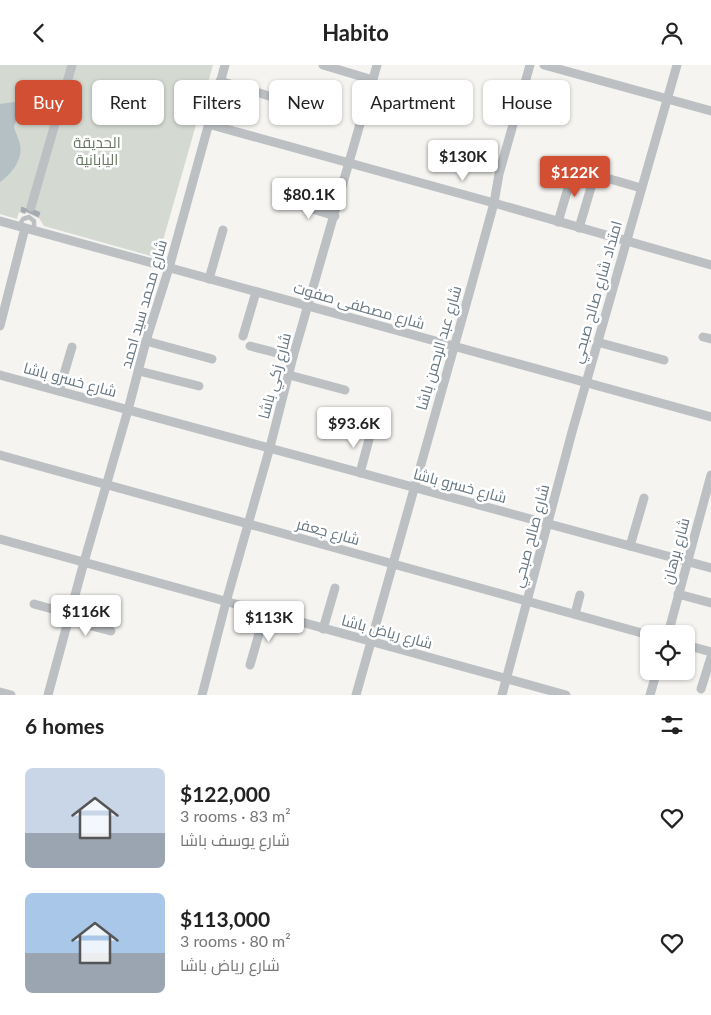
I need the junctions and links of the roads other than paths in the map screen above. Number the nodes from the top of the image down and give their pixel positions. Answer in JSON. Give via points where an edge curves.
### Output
{"nodes":[{"id":1,"x":72,"y":65,"type":"edge"},
{"id":2,"x":224,"y":65,"type":"edge"},
{"id":3,"x":322,"y":65,"type":"edge"},
{"id":4,"x":377,"y":65,"type":"edge"},
{"id":5,"x":530,"y":65,"type":"edge"},
{"id":6,"x":544,"y":65,"type":"edge"},
{"id":7,"x":677,"y":65,"type":"edge"},
{"id":8,"x":339,"y":67,"type":"edge"},
{"id":9,"x":373,"y":79,"type":"junction"},
{"id":10,"x":220,"y":80,"type":"edge"},
{"id":11,"x":259,"y":93,"type":"edge"},
{"id":12,"x":269,"y":96,"type":"dead end"},
{"id":13,"x":667,"y":99,"type":"junction"},
{"id":14,"x":711,"y":111,"type":"edge"},
{"id":15,"x":208,"y":125,"type":"edge"},
{"id":16,"x":212,"y":125,"type":"edge"},
{"id":17,"x":350,"y":163,"type":"junction"},
{"id":18,"x":562,"y":165,"type":"dead end"},
{"id":19,"x":574,"y":168,"type":"junction"},
{"id":20,"x":595,"y":174,"type":"junction"},
{"id":21,"x":641,"y":188,"type":"junction"},
{"id":22,"x":290,"y":202,"type":"dead end"},
{"id":23,"x":494,"y":203,"type":"junction"},
{"id":24,"x":30,"y":212,"type":"junction"},
{"id":25,"x":334,"y":216,"type":"junction"},
{"id":26,"x":0,"y":221,"type":"edge"},
{"id":27,"x":558,"y":222,"type":"junction"},
{"id":28,"x":26,"y":228,"type":"junction"},
{"id":29,"x":579,"y":228,"type":"junction"},
{"id":30,"x":223,"y":230,"type":"dead end"},
{"id":31,"x":626,"y":241,"type":"junction"},
{"id":32,"x":711,"y":265,"type":"edge"},
{"id":33,"x":169,"y":268,"type":"junction"},
{"id":34,"x":209,"y":279,"type":"junction"},
{"id":35,"x":256,"y":292,"type":"junction"},
{"id":36,"x":309,"y":306,"type":"junction"},
{"id":37,"x":0,"y":326,"type":"edge"},
{"id":38,"x":244,"y":337,"type":"dead end"},
{"id":39,"x":146,"y":341,"type":"junction"},
{"id":40,"x":597,"y":343,"type":"junction"},
{"id":41,"x":250,"y":346,"type":"dead end"},
{"id":42,"x":72,"y":347,"type":"dead end"},
{"id":43,"x":454,"y":347,"type":"junction"},
{"id":44,"x":293,"y":357,"type":"junction"},
{"id":45,"x":212,"y":359,"type":"dead end"},
{"id":46,"x":664,"y":360,"type":"dead end"},
{"id":47,"x":139,"y":371,"type":"junction"},
{"id":48,"x":0,"y":375,"type":"edge"},
{"id":49,"x":289,"y":375,"type":"junction"},
{"id":50,"x":586,"y":383,"type":"junction"},
{"id":51,"x":199,"y":386,"type":"dead end"},
{"id":52,"x":345,"y":390,"type":"dead end"},
{"id":53,"x":59,"y":391,"type":"junction"},
{"id":54,"x":128,"y":410,"type":"junction"},
{"id":55,"x":711,"y":417,"type":"edge"},
{"id":56,"x":372,"y":432,"type":"dead end"},
{"id":57,"x":270,"y":447,"type":"junction"},
{"id":58,"x":0,"y":455,"type":"edge"},
{"id":59,"x":360,"y":473,"type":"junction"},
{"id":60,"x":711,"y":475,"type":"edge"},
{"id":61,"x":106,"y":485,"type":"junction"},
{"id":62,"x":414,"y":487,"type":"junction"},
{"id":63,"x":644,"y":498,"type":"dead end"},
{"id":64,"x":548,"y":524,"type":"junction"},
{"id":65,"x":248,"y":525,"type":"junction"},
{"id":66,"x":0,"y":539,"type":"edge"},
{"id":67,"x":630,"y":546,"type":"junction"},
{"id":68,"x":84,"y":562,"type":"junction"},
{"id":69,"x":688,"y":562,"type":"junction"},
{"id":70,"x":392,"y":564,"type":"junction"},
{"id":71,"x":711,"y":568,"type":"edge"},
{"id":72,"x":335,"y":588,"type":"dead end"},
{"id":73,"x":678,"y":594,"type":"junction"},
{"id":74,"x":580,"y":595,"type":"dead end"},
{"id":75,"x":528,"y":601,"type":"junction"},
{"id":76,"x":226,"y":602,"type":"junction"},
{"id":77,"x":711,"y":603,"type":"edge"},
{"id":78,"x":34,"y":604,"type":"dead end"},
{"id":79,"x":266,"y":613,"type":"junction"},
{"id":80,"x":575,"y":614,"type":"junction"},
{"id":81,"x":69,"y":617,"type":"junction"},
{"id":82,"x":670,"y":625,"type":"edge"},
{"id":83,"x":323,"y":629,"type":"junction"},
{"id":84,"x":111,"y":631,"type":"dead end"},
{"id":85,"x":640,"y":632,"type":"edge"},
{"id":86,"x":370,"y":642,"type":"junction"},
{"id":87,"x":695,"y":648,"type":"edge"},
{"id":88,"x":711,"y":652,"type":"edge"},
{"id":89,"x":711,"y":657,"type":"edge"},
{"id":90,"x":250,"y":665,"type":"dead end"},
{"id":91,"x":507,"y":679,"type":"junction"},
{"id":92,"x":654,"y":680,"type":"edge"},
{"id":93,"x":701,"y":689,"type":"dead end"},
{"id":94,"x":0,"y":692,"type":"edge"},
{"id":95,"x":11,"y":695,"type":"edge"},
{"id":96,"x":48,"y":695,"type":"edge"},
{"id":97,"x":202,"y":695,"type":"edge"},
{"id":98,"x":356,"y":695,"type":"edge"},
{"id":99,"x":502,"y":695,"type":"edge"},
{"id":100,"x":566,"y":695,"type":"edge"},
{"id":101,"x":650,"y":695,"type":"edge"}],
"edges":[{"from":1,"to":24,"type":"street"},
{"from":2,"to":10,"type":"street","name":"شارع محمد سيد احمد"},
{"from":3,"to":8,"type":"street"},
{"from":4,"to":9,"type":"street","name":"شارع زكي باشا"},
{"from":5,"to":23,"type":"street","name":"شارع عبد الرحمن باشا","via":[[495,186]]},
{"from":6,"to":13,"type":"street"},
{"from":7,"to":13,"type":"street","name":"امتداد شارع صالح صبحي"},
{"from":8,"to":9,"type":"street"},
{"from":9,"to":17,"type":"street","name":"شارع زكي باشا"},
{"from":11,"to":12,"type":"street"},
{"from":13,"to":14,"type":"street"},
{"from":13,"to":21,"type":"street","name":"امتداد شارع صالح صبحي"},
{"from":15,"to":33,"type":"street","name":"شارع محمد سيد احمد"},
{"from":16,"to":17,"type":"street"},
{"from":17,"to":23,"type":"street"},
{"from":17,"to":25,"type":"street","name":"شارع زكي باشا"},
{"from":18,"to":19,"type":"street"},
{"from":19,"to":20,"type":"street"},
{"from":19,"to":27,"type":"street"},
{"from":20,"to":21,"type":"street"},
{"from":20,"to":29,"type":"street"},
{"from":21,"to":31,"type":"street","name":"امتداد شارع صالح صبحي"},
{"from":22,"to":25,"type":"street"},
{"from":23,"to":27,"type":"street"},
{"from":23,"to":43,"type":"street","name":"شارع عبد الرحمن باشا"},
{"from":24,"to":28,"type":"lane","via":[[23,219]]},
{"from":24,"to":28,"type":"lane","via":[[34,221]]},
{"from":25,"to":36,"type":"street","name":"شارع زكي باشا"},
{"from":26,"to":28,"type":"street","name":"شارع مصطفى صفوت"},
{"from":27,"to":29,"type":"street"},
{"from":28,"to":33,"type":"street","name":"شارع مصطفى صفوت"},
{"from":28,"to":37,"type":"street"},
{"from":29,"to":31,"type":"street"},
{"from":30,"to":34,"type":"street"},
{"from":31,"to":32,"type":"street"},
{"from":31,"to":40,"type":"street","name":"امتداد شارع صالح صبحي"},
{"from":33,"to":34,"type":"street","name":"شارع مصطفى صفوت"},
{"from":33,"to":39,"type":"street","name":"شارع محمد سيد احمد"},
{"from":34,"to":35,"type":"street","name":"شارع مصطفى صفوت"},
{"from":35,"to":36,"type":"street","name":"شارع مصطفى صفوت"},
{"from":35,"to":38,"type":"street"},
{"from":36,"to":43,"type":"street","name":"شارع مصطفى صفوت"},
{"from":36,"to":44,"type":"street","name":"شارع زكي باشا"},
{"from":39,"to":45,"type":"street"},
{"from":39,"to":47,"type":"street","name":"شارع محمد سيد احمد"},
{"from":40,"to":46,"type":"street"},
{"from":40,"to":50,"type":"street","name":"امتداد شارع صالح صبحي"},
{"from":41,"to":44,"type":"street"},
{"from":42,"to":53,"type":"street"},
{"from":43,"to":50,"type":"street","name":"شارع مصطفى صفوت"},
{"from":43,"to":62,"type":"street","name":"شارع عبد الرحمن باشا"},
{"from":44,"to":49,"type":"street","name":"شارع زكي باشا"},
{"from":47,"to":51,"type":"street"},
{"from":47,"to":54,"type":"street","name":"شارع محمد سيد احمد"},
{"from":48,"to":53,"type":"street","name":"شارع خسرو باشا"},
{"from":49,"to":52,"type":"street"},
{"from":49,"to":57,"type":"street","name":"شارع زكي باشا"},
{"from":50,"to":55,"type":"street","name":"شارع مصطفى صفوت"},
{"from":50,"to":64,"type":"street","name":"شارع صالح صبحي"},
{"from":53,"to":54,"type":"street","name":"شارع خسرو باشا"},
{"from":54,"to":57,"type":"street","name":"شارع خسرو باشا"},
{"from":54,"to":61,"type":"street","name":"شارع محمد سيد احمد"},
{"from":56,"to":59,"type":"street"},
{"from":57,"to":59,"type":"street","name":"شارع خسرو باشا"},
{"from":57,"to":65,"type":"street","name":"شارع زكي باشا"},
{"from":58,"to":61,"type":"street","name":"شارع جعفر"},
{"from":59,"to":62,"type":"street","name":"شارع خسرو باشا"},
{"from":60,"to":69,"type":"street","name":"شارع برهان"},
{"from":61,"to":65,"type":"street","name":"شارع جعفر"},
{"from":61,"to":68,"type":"street","name":"شارع محمد سيد احمد"},
{"from":62,"to":64,"type":"street","name":"شارع خسرو باشا"},
{"from":62,"to":70,"type":"street","name":"شارع عبد الرحمن باشا"},
{"from":63,"to":67,"type":"street"},
{"from":64,"to":67,"type":"street","name":"شارع خسرو باشا"},
{"from":64,"to":75,"type":"street","name":"شارع صالح صبحي"},
{"from":65,"to":70,"type":"street","name":"شارع جعفر"},
{"from":65,"to":76,"type":"street","name":"شارع زكي باشا"},
{"from":66,"to":68,"type":"street","name":"شارع رياض باشا"},
{"from":67,"to":69,"type":"street","name":"شارع خسرو باشا"},
{"from":68,"to":76,"type":"street","name":"شارع رياض باشا"},
{"from":68,"to":81,"type":"street","name":"شارع محمد سيد احمد"},
{"from":69,"to":71,"type":"street","name":"شارع خسرو باشا"},
{"from":69,"to":73,"type":"street","name":"شارع برهان"},
{"from":70,"to":75,"type":"street","name":"شارع جعفر"},
{"from":70,"to":86,"type":"street","name":"شارع عبد الرحمن باشا"},
{"from":72,"to":83,"type":"street"},
{"from":73,"to":77,"type":"street"},
{"from":73,"to":82,"type":"street","name":"شارع برهان"},
{"from":74,"to":80,"type":"street"},
{"from":75,"to":80,"type":"street","name":"شارع جعفر"},
{"from":75,"to":91,"type":"street","name":"شارع صالح صبحي"},
{"from":76,"to":79,"type":"street","name":"شارع رياض باشا"},
{"from":76,"to":97,"type":"street","name":"شارع زكي باشا"},
{"from":78,"to":81,"type":"street"},
{"from":79,"to":83,"type":"street","name":"شارع رياض باشا"},
{"from":79,"to":90,"type":"street"},
{"from":80,"to":85,"type":"street","name":"شارع جعفر"},
{"from":81,"to":84,"type":"street"},
{"from":81,"to":96,"type":"street","name":"شارع محمد سيد احمد"},
{"from":83,"to":86,"type":"street","name":"شارع رياض باشا"},
{"from":86,"to":91,"type":"street","name":"شارع رياض باشا"},
{"from":86,"to":98,"type":"street","name":"شارع عبد الرحمن باشا"},
{"from":87,"to":88,"type":"street"},
{"from":89,"to":93,"type":"street"},
{"from":91,"to":99,"type":"street","name":"شارع صالح صبحي"},
{"from":91,"to":100,"type":"street","name":"شارع رياض باشا"},
{"from":92,"to":101,"type":"street"},
{"from":94,"to":95,"type":"street"}]}
